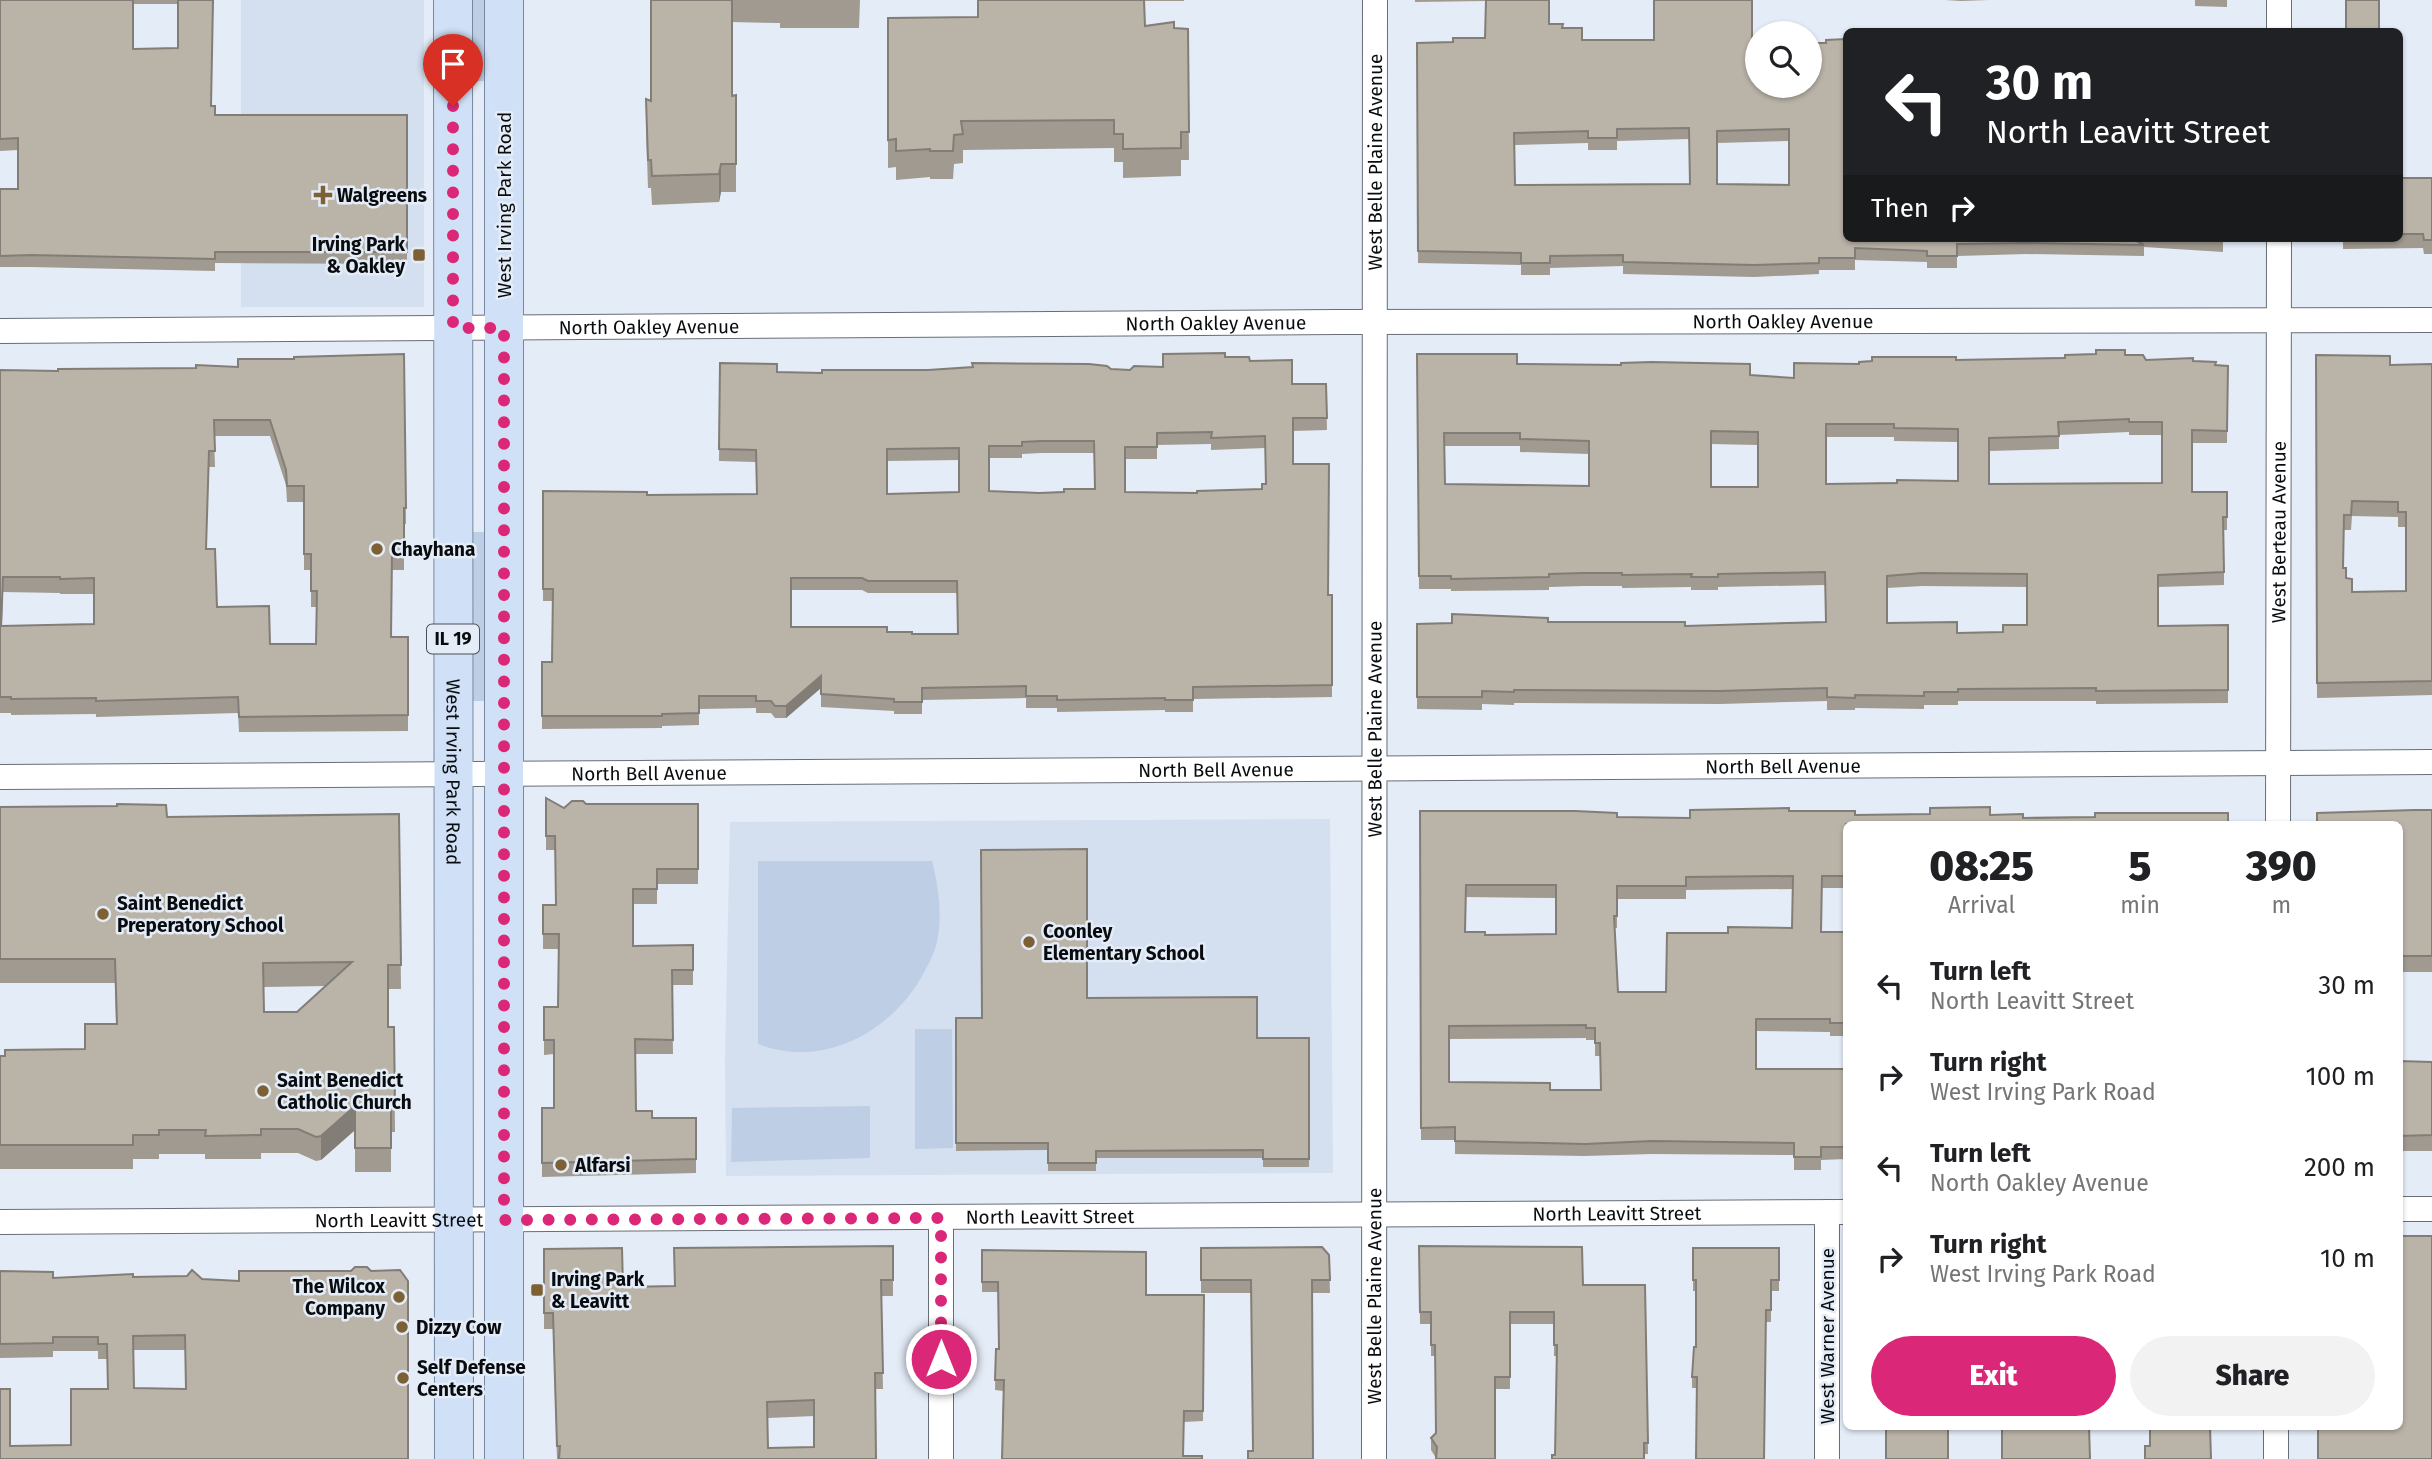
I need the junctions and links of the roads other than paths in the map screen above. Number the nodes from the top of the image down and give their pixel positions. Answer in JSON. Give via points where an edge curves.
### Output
{"nodes":[{"id":1,"x":453,"y":0,"type":"edge"},
{"id":2,"x":503,"y":0,"type":"edge"},
{"id":3,"x":1375,"y":0,"type":"edge"},
{"id":4,"x":2280,"y":0,"type":"edge"},
{"id":5,"x":2279,"y":28,"type":"edge"},
{"id":6,"x":2279,"y":242,"type":"edge"},
{"id":7,"x":2279,"y":320,"type":"junction"},
{"id":8,"x":2432,"y":320,"type":"edge"},
{"id":9,"x":1375,"y":321,"type":"junction"},
{"id":10,"x":453,"y":328,"type":"junction"},
{"id":11,"x":504,"y":328,"type":"junction"},
{"id":12,"x":0,"y":331,"type":"edge"},
{"id":13,"x":2432,"y":762,"type":"edge"},
{"id":14,"x":2278,"y":763,"type":"junction"},
{"id":15,"x":1375,"y":769,"type":"junction"},
{"id":16,"x":504,"y":775,"type":"junction"},
{"id":17,"x":453,"y":776,"type":"junction"},
{"id":18,"x":0,"y":777,"type":"edge"},
{"id":19,"x":2278,"y":821,"type":"edge"},
{"id":20,"x":2403,"y":1209,"type":"edge"},
{"id":21,"x":2432,"y":1209,"type":"edge"},
{"id":22,"x":1837,"y":1212,"type":"edge"},
{"id":23,"x":1374,"y":1215,"type":"junction"},
{"id":24,"x":941,"y":1218,"type":"junction"},
{"id":25,"x":504,"y":1220,"type":"junction"},
{"id":26,"x":453,"y":1221,"type":"junction"},
{"id":27,"x":0,"y":1222,"type":"edge"},
{"id":28,"x":2276,"y":1430,"type":"edge"},
{"id":29,"x":454,"y":1459,"type":"edge"},
{"id":30,"x":505,"y":1459,"type":"edge"},
{"id":31,"x":941,"y":1459,"type":"edge"},
{"id":32,"x":1374,"y":1459,"type":"edge"},
{"id":33,"x":1827,"y":1459,"type":"edge"},
{"id":34,"x":2276,"y":1459,"type":"edge"}],
"edges":[{"from":1,"to":10,"type":"main road","name":"West Irving Park Road","number":"IL 19"},
{"from":2,"to":11,"type":"main road","name":"West Irving Park Road","number":"IL 19"},
{"from":3,"to":9,"type":"street","name":"West Belle Plaine Avenue"},
{"from":4,"to":5,"type":"street"},
{"from":6,"to":7,"type":"street","name":"West Berteau Avenue"},
{"from":7,"to":8,"type":"street","name":"North Oakley Avenue"},
{"from":7,"to":9,"type":"street","name":"North Oakley Avenue"},
{"from":7,"to":14,"type":"street","name":"West Berteau Avenue"},
{"from":9,"to":11,"type":"street","name":"North Oakley Avenue"},
{"from":9,"to":15,"type":"street","name":"West Belle Plaine Avenue"},
{"from":10,"to":11,"type":"street","name":"North Oakley Avenue"},
{"from":10,"to":12,"type":"street","name":"North Oakley Avenue"},
{"from":10,"to":17,"type":"main road","name":"West Irving Park Road","number":"IL 19"},
{"from":11,"to":16,"type":"main road","name":"West Irving Park Road","number":"IL 19"},
{"from":13,"to":14,"type":"street","name":"North Bell Avenue"},
{"from":14,"to":15,"type":"street","name":"North Bell Avenue"},
{"from":14,"to":19,"type":"street","name":"West Berteau Avenue"},
{"from":15,"to":16,"type":"street","name":"North Bell Avenue"},
{"from":15,"to":23,"type":"street","name":"West Belle Plaine Avenue"},
{"from":16,"to":17,"type":"street","name":"North Bell Avenue"},
{"from":16,"to":25,"type":"main road","name":"West Irving Park Road","number":"IL 19"},
{"from":17,"to":18,"type":"street","name":"North Bell Avenue"},
{"from":17,"to":26,"type":"main road","name":"West Irving Park Road","number":"IL 19"},
{"from":20,"to":21,"type":"street"},
{"from":22,"to":23,"type":"street","name":"North Leavitt Street"},
{"from":22,"to":33,"type":"street","name":"West Warner Avenue"},
{"from":23,"to":24,"type":"street","name":"North Leavitt Street"},
{"from":23,"to":32,"type":"street","name":"West Belle Plaine Avenue"},
{"from":24,"to":25,"type":"street","name":"North Leavitt Street"},
{"from":24,"to":31,"type":"street"},
{"from":25,"to":26,"type":"street","name":"North Leavitt Street"},
{"from":25,"to":30,"type":"main road","name":"West Irving Park Road","number":"IL 19"},
{"from":26,"to":27,"type":"street","name":"North Leavitt Street"},
{"from":26,"to":29,"type":"main road","name":"West Irving Park Road","number":"IL 19"},
{"from":28,"to":34,"type":"street"}]}
